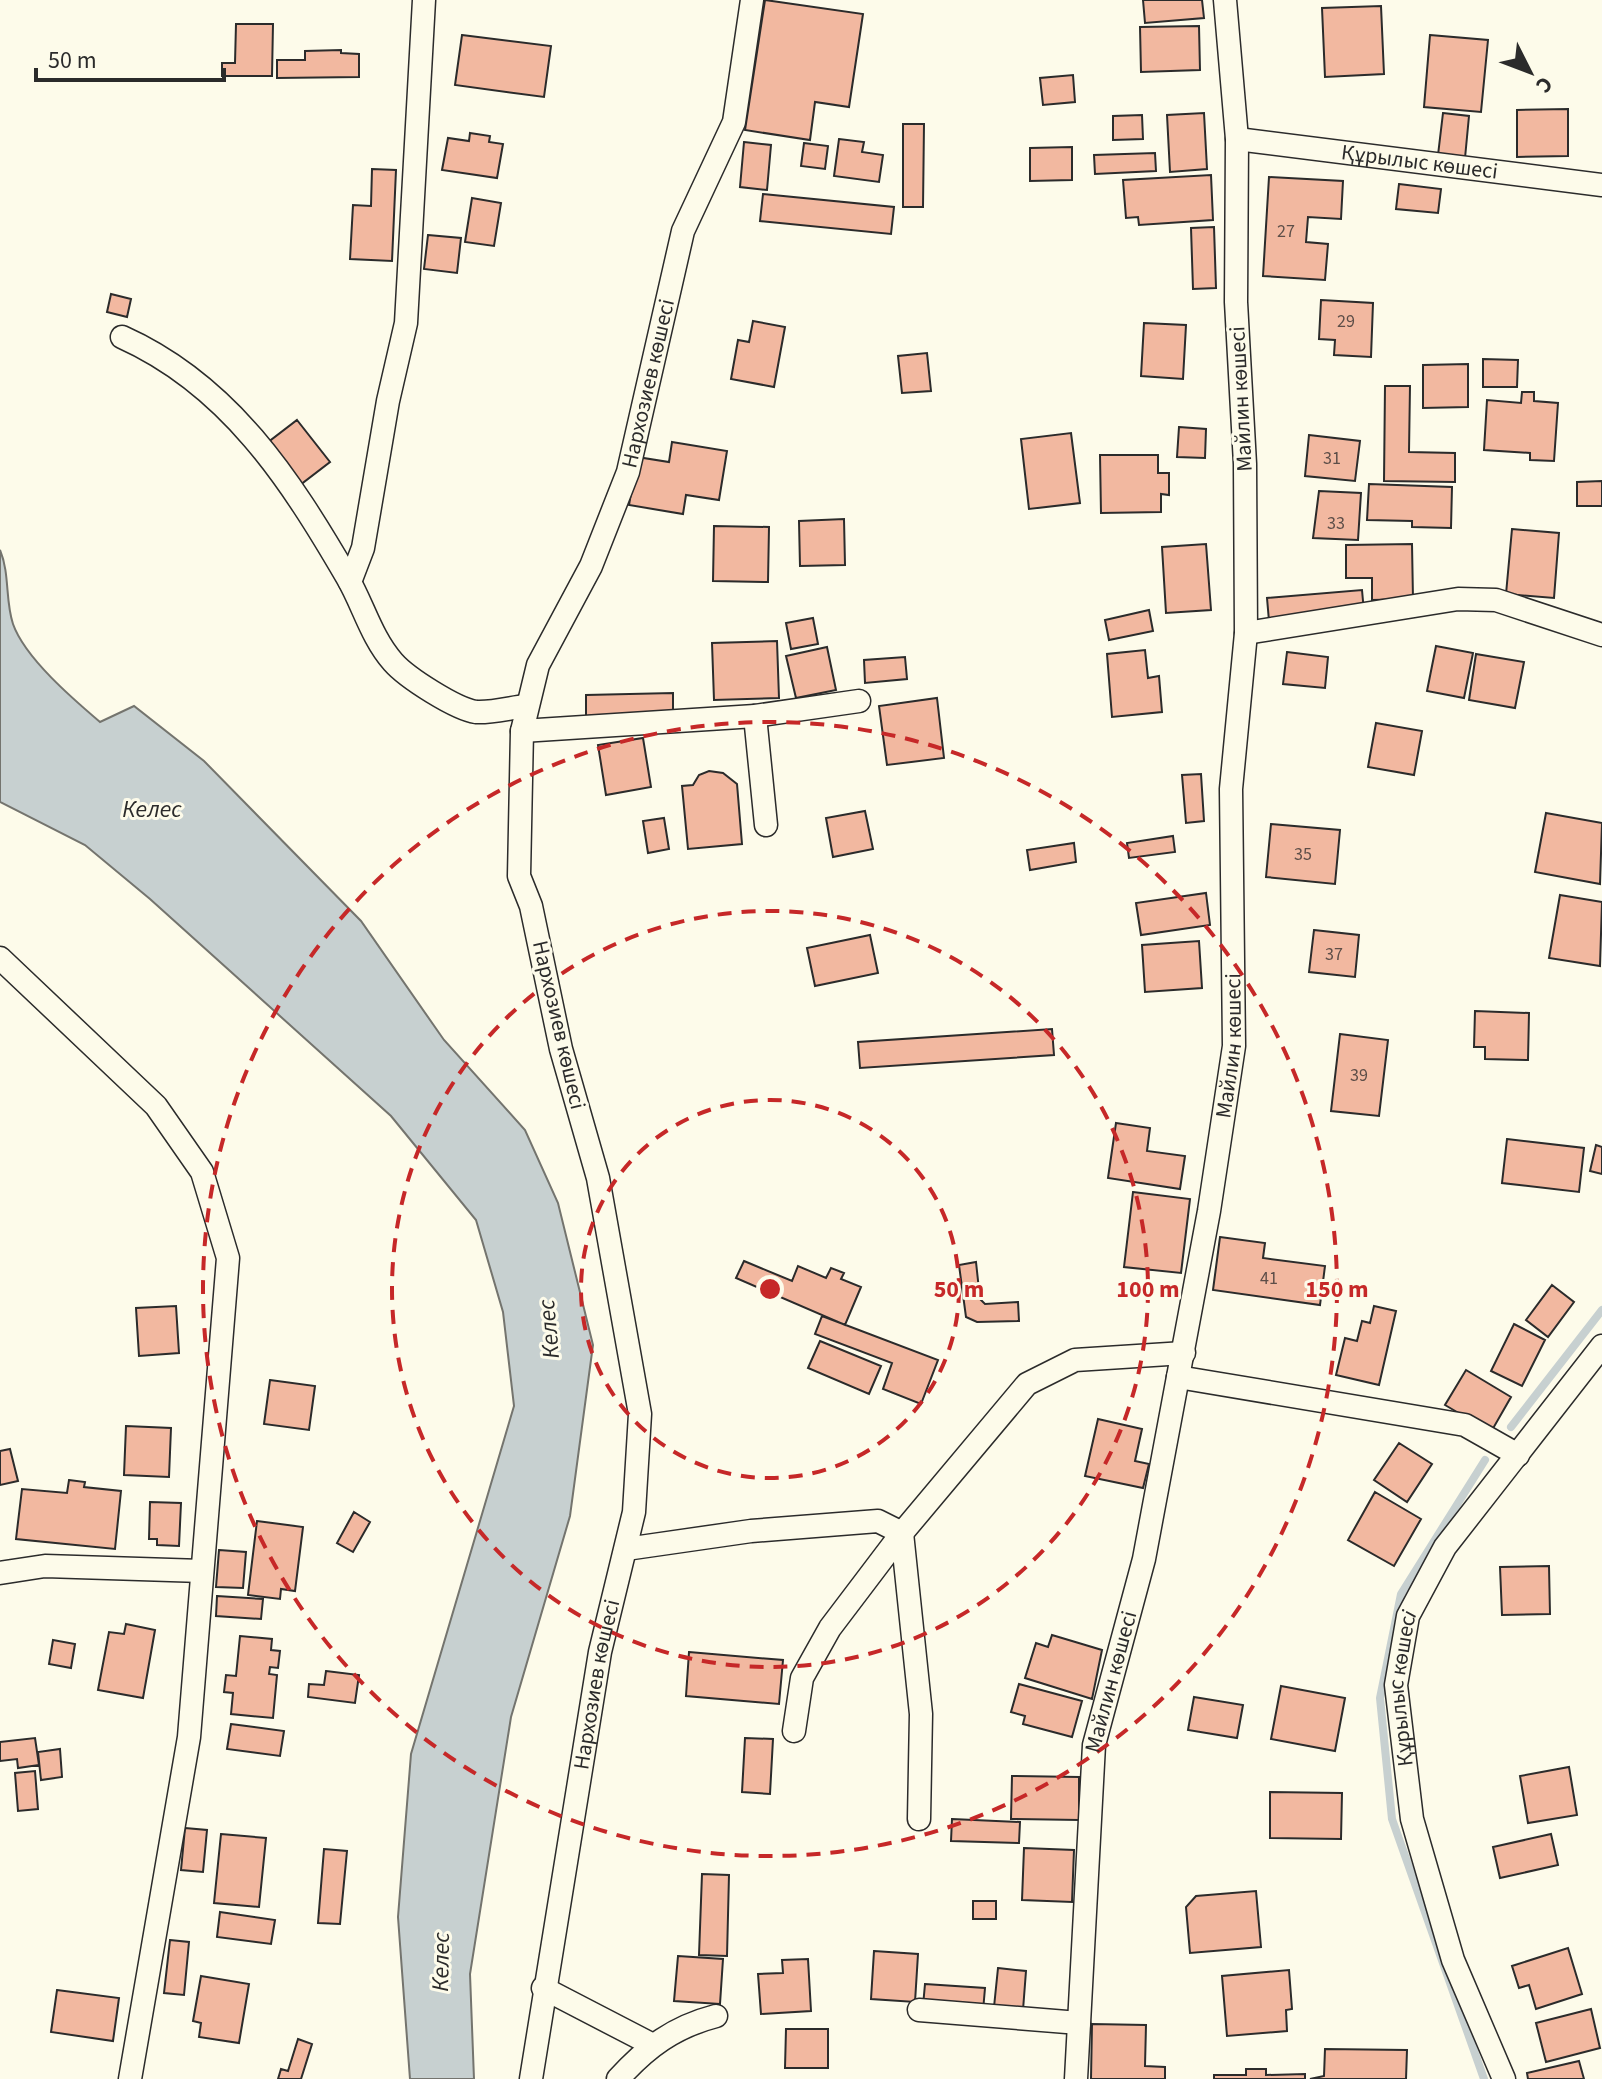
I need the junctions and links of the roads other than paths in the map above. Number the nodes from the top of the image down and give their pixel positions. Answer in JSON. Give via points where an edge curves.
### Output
{"nodes":[{"id":1,"x":424,"y":0,"type":"edge"},
{"id":2,"x":752,"y":0,"type":"edge"},
{"id":3,"x":1225,"y":0,"type":"edge"},
{"id":4,"x":1237,"y":139,"type":"junction"},
{"id":5,"x":1602,"y":185,"type":"edge"},
{"id":6,"x":122,"y":337,"type":"dead end"},
{"id":7,"x":350,"y":582,"type":"junction"},
{"id":8,"x":1246,"y":633,"type":"junction"},
{"id":9,"x":1602,"y":635,"type":"edge"},
{"id":10,"x":859,"y":701,"type":"dead end"},
{"id":11,"x":525,"y":706,"type":"junction"},
{"id":12,"x":755,"y":716,"type":"junction"},
{"id":13,"x":522,"y":731,"type":"junction"},
{"id":14,"x":766,"y":825,"type":"dead end"},
{"id":15,"x":4,"y":965,"type":"edge"},
{"id":16,"x":1602,"y":1346,"type":"edge"},
{"id":17,"x":1184,"y":1353,"type":"junction"},
{"id":18,"x":1178,"y":1377,"type":"junction"},
{"id":19,"x":1518,"y":1455,"type":"junction"},
{"id":20,"x":902,"y":1533,"type":"junction"},
{"id":21,"x":626,"y":1549,"type":"junction"},
{"id":22,"x":202,"y":1571,"type":"junction"},
{"id":23,"x":0,"y":1573,"type":"edge"},
{"id":24,"x":794,"y":1731,"type":"dead end"},
{"id":25,"x":919,"y":1819,"type":"dead end"},
{"id":26,"x":543,"y":1988,"type":"junction"},
{"id":27,"x":919,"y":2010,"type":"dead end"},
{"id":28,"x":716,"y":2016,"type":"dead end"},
{"id":29,"x":1079,"y":2023,"type":"junction"},
{"id":30,"x":651,"y":2044,"type":"junction"},
{"id":31,"x":130,"y":2079,"type":"edge"},
{"id":32,"x":531,"y":2079,"type":"edge"},
{"id":33,"x":618,"y":2079,"type":"edge"},
{"id":34,"x":1076,"y":2079,"type":"edge"},
{"id":35,"x":1504,"y":2079,"type":"edge"}],
"edges":[{"from":1,"to":7,"type":"street","via":[[406,323],[363,548]]},
{"from":2,"to":11,"type":"street","name":"Нархозиев көшесі","via":[[734,122],[683,231],[628,472],[591,566],[538,665]]},
{"from":3,"to":4,"type":"street","name":"Майлин көшесі"},
{"from":4,"to":5,"type":"street","name":"Құрылыс көшесі"},
{"from":4,"to":8,"type":"street","name":"Майлин көшесі"},
{"from":6,"to":7,"type":"street","via":[[176,364],[248,430],[311,516]]},
{"from":7,"to":11,"type":"street","via":[[358,607],[394,663],[430,690],[475,712]]},
{"from":8,"to":9,"type":"street","via":[[1458,599],[1496,600]]},
{"from":8,"to":17,"type":"street","name":"Майлин көшесі","via":[[1231,789],[1234,1046]]},
{"from":10,"to":12,"type":"street"},
{"from":11,"to":13,"type":"street","name":"Нархозиев көшесі"},
{"from":12,"to":13,"type":"street"},
{"from":12,"to":14,"type":"street"},
{"from":13,"to":21,"type":"street","name":"Нархозиев көшесі","via":[[519,876],[531,906],[561,1049],[598,1178],[640,1414],[634,1512]]},
{"from":15,"to":22,"type":"street","via":[[156,1106],[202,1172],[228,1258]]},
{"from":16,"to":19,"type":"street","name":"Құрылыс көшесі"},
{"from":17,"to":18,"type":"street","name":"Майлин көшесі"},
{"from":17,"to":20,"type":"street","via":[[1075,1360],[1027,1384]]},
{"from":18,"to":19,"type":"street","via":[[1465,1425]]},
{"from":18,"to":29,"type":"street","name":"Майлин көшесі","via":[[1144,1559],[1094,1745]]},
{"from":19,"to":35,"type":"street","name":"Құрылыс көшесі","via":[[1445,1547],[1408,1616],[1396,1685],[1412,1819],[1453,1960]]},
{"from":20,"to":21,"type":"street","via":[[878,1521],[751,1531]]},
{"from":20,"to":24,"type":"street","via":[[830,1628],[802,1678]]},
{"from":20,"to":25,"type":"street","via":[[921,1714]]},
{"from":21,"to":26,"type":"street","name":"Нархозиев көшесі","via":[[600,1652]]},
{"from":22,"to":23,"type":"street","via":[[45,1566]]},
{"from":22,"to":31,"type":"street","via":[[189,1737]]},
{"from":26,"to":30,"type":"street"},
{"from":26,"to":32,"type":"street","name":"Нархозиев көшесі"},
{"from":27,"to":29,"type":"street"},
{"from":28,"to":30,"type":"street"},
{"from":29,"to":34,"type":"street","name":"Майлин көшесі"},
{"from":30,"to":33,"type":"street"}]}
